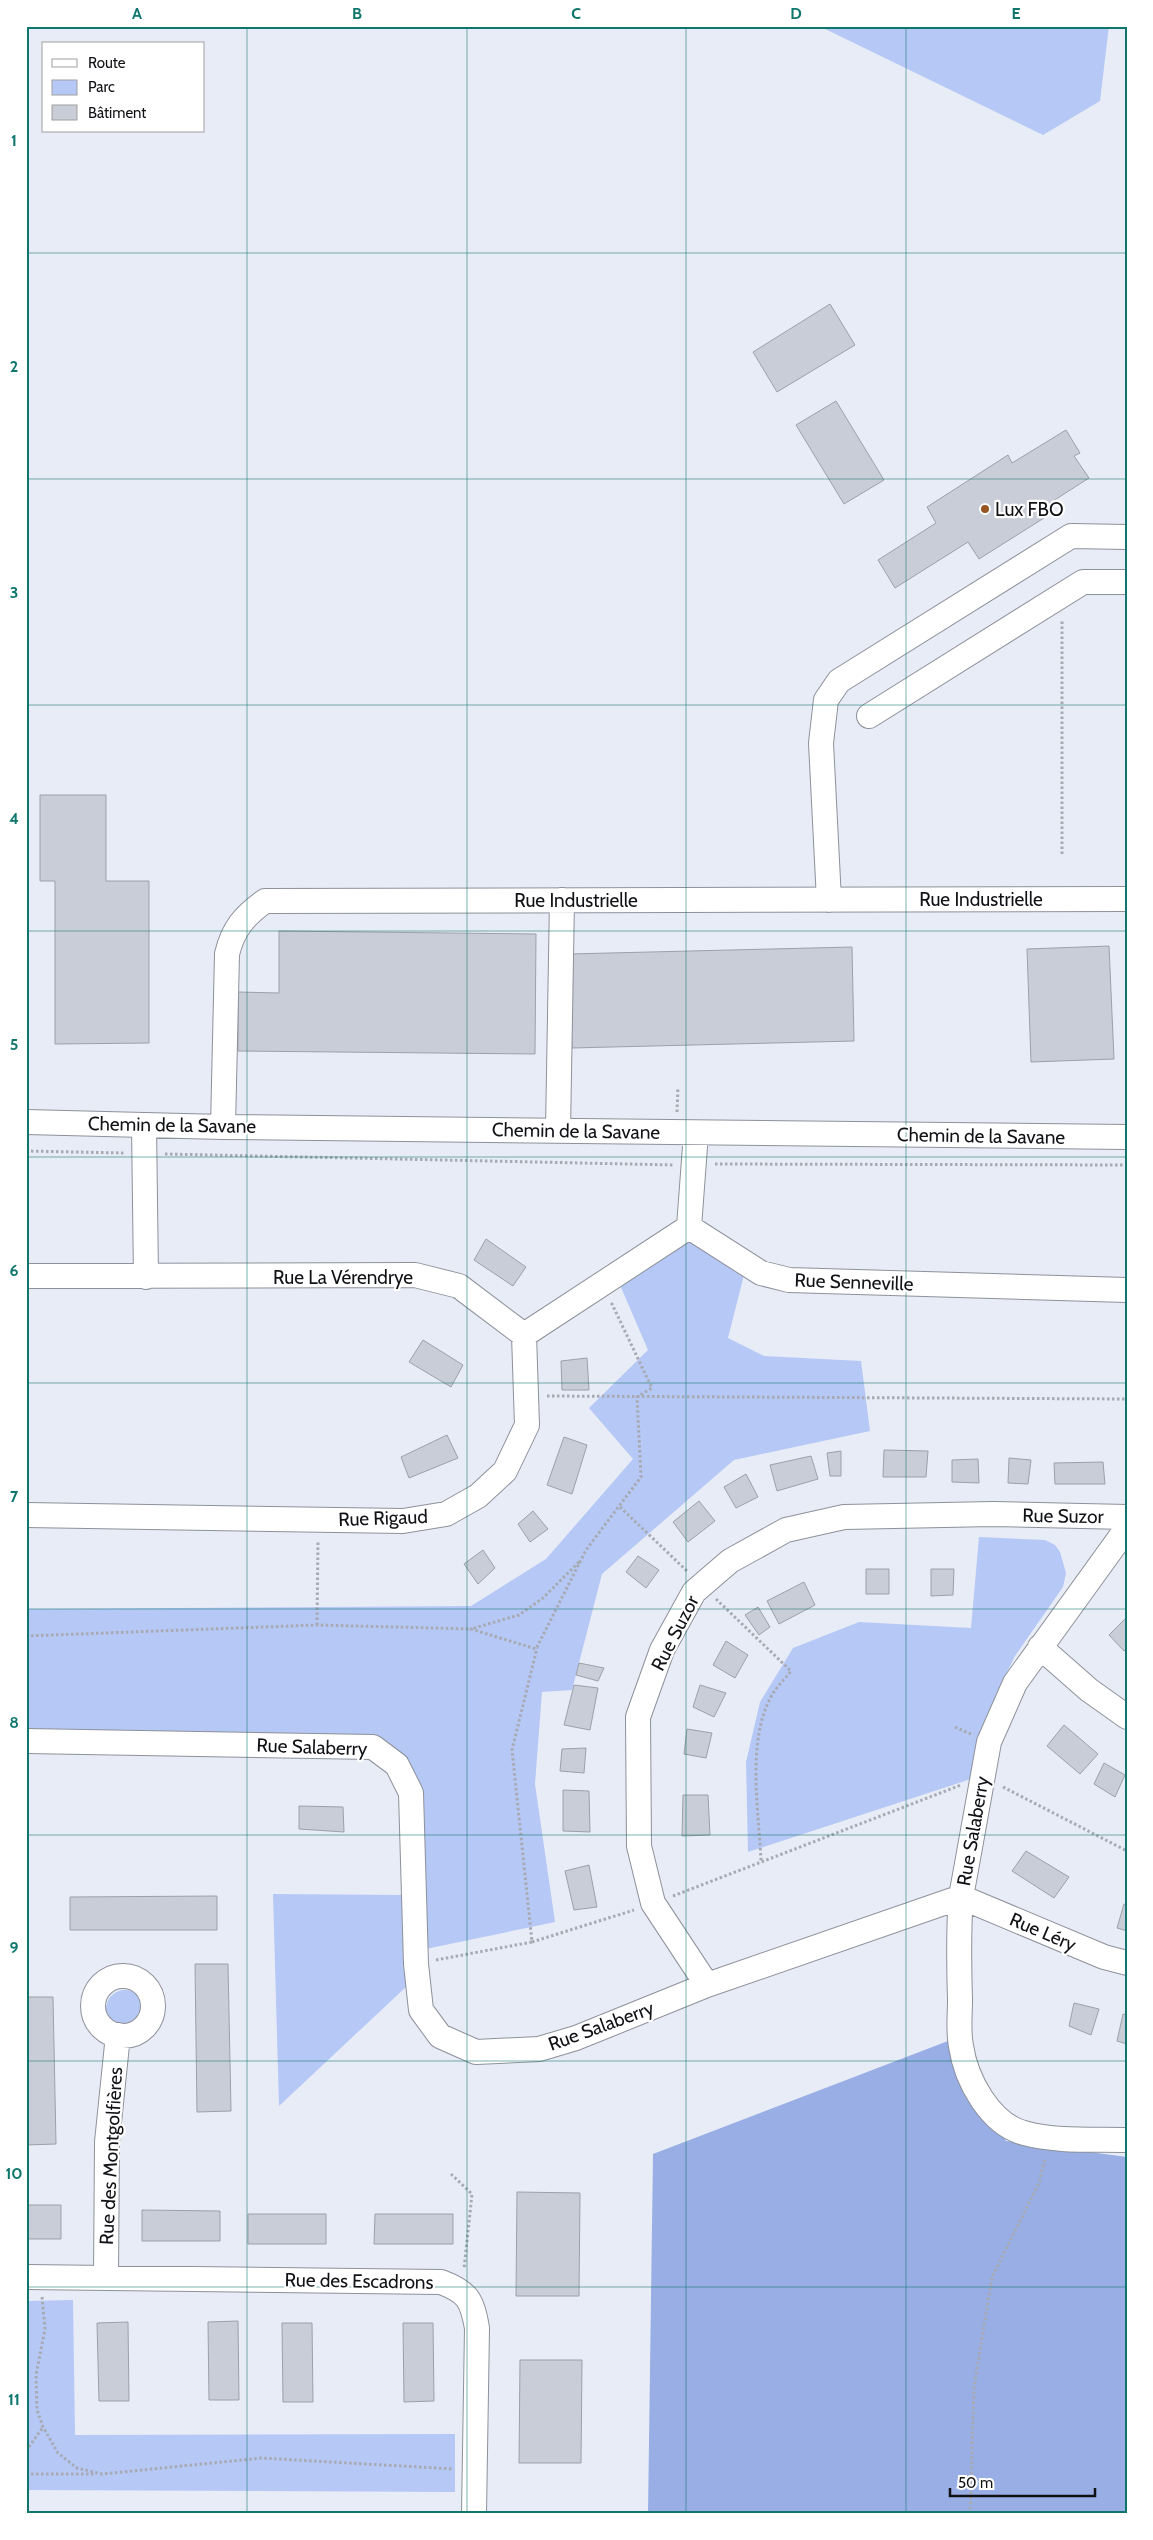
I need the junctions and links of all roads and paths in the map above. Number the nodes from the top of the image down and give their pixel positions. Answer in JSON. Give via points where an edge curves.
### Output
{"nodes":[{"id":1,"x":1127,"y":537,"type":"edge"},
{"id":2,"x":1127,"y":582,"type":"edge"},
{"id":3,"x":1062,"y":595,"type":"junction"},
{"id":4,"x":869,"y":716,"type":"dead end"},
{"id":5,"x":1062,"y":854,"type":"dead end"},
{"id":6,"x":1127,"y":899,"type":"edge"},
{"id":7,"x":562,"y":900,"type":"junction"},
{"id":8,"x":829,"y":900,"type":"junction"},
{"id":9,"x":678,"y":1087,"type":"dead end"},
{"id":10,"x":677,"y":1118,"type":"dead end"},
{"id":11,"x":26,"y":1122,"type":"edge"},
{"id":12,"x":144,"y":1125,"type":"junction"},
{"id":13,"x":223,"y":1127,"type":"junction"},
{"id":14,"x":558,"y":1131,"type":"junction"},
{"id":15,"x":696,"y":1133,"type":"junction"},
{"id":16,"x":1127,"y":1137,"type":"edge"},
{"id":17,"x":26,"y":1151,"type":"edge"},
{"id":18,"x":145,"y":1153,"type":"junction"},
{"id":19,"x":672,"y":1160,"type":"dead end"},
{"id":20,"x":711,"y":1164,"type":"dead end"},
{"id":21,"x":1127,"y":1164,"type":"edge"},
{"id":22,"x":689,"y":1227,"type":"junction"},
{"id":23,"x":26,"y":1276,"type":"edge"},
{"id":24,"x":146,"y":1277,"type":"junction"},
{"id":25,"x":602,"y":1285,"type":"junction"},
{"id":26,"x":1127,"y":1290,"type":"edge"},
{"id":27,"x":524,"y":1335,"type":"junction"},
{"id":28,"x":526,"y":1396,"type":"junction"},
{"id":29,"x":637,"y":1397,"type":"junction"},
{"id":30,"x":1127,"y":1399,"type":"edge"},
{"id":31,"x":620,"y":1507,"type":"junction"},
{"id":32,"x":26,"y":1515,"type":"edge"},
{"id":33,"x":1127,"y":1517,"type":"edge"},
{"id":34,"x":318,"y":1519,"type":"junction"},
{"id":35,"x":1127,"y":1528,"type":"edge"},
{"id":36,"x":579,"y":1562,"type":"junction"},
{"id":37,"x":702,"y":1586,"type":"junction"},
{"id":38,"x":317,"y":1625,"type":"junction"},
{"id":39,"x":471,"y":1629,"type":"junction"},
{"id":40,"x":26,"y":1636,"type":"edge"},
{"id":41,"x":1040,"y":1647,"type":"junction"},
{"id":42,"x":536,"y":1650,"type":"junction"},
{"id":43,"x":1127,"y":1717,"type":"edge"},
{"id":44,"x":26,"y":1741,"type":"edge"},
{"id":45,"x":983,"y":1776,"type":"junction"},
{"id":46,"x":1127,"y":1851,"type":"edge"},
{"id":47,"x":762,"y":1861,"type":"junction"},
{"id":48,"x":961,"y":1898,"type":"junction"},
{"id":49,"x":653,"y":1903,"type":"junction"},
{"id":50,"x":532,"y":1942,"type":"junction"},
{"id":51,"x":416,"y":1964,"type":"junction"},
{"id":52,"x":1127,"y":1964,"type":"edge"},
{"id":53,"x":707,"y":1985,"type":"junction"},
{"id":54,"x":118,"y":2035,"type":"dead end"},
{"id":55,"x":1049,"y":2137,"type":"junction"},
{"id":56,"x":1127,"y":2140,"type":"edge"},
{"id":57,"x":451,"y":2174,"type":"dead end"},
{"id":58,"x":34,"y":2277,"type":"edge"},
{"id":59,"x":106,"y":2277,"type":"junction"},
{"id":60,"x":461,"y":2290,"type":"junction"},
{"id":61,"x":43,"y":2427,"type":"junction"},
{"id":62,"x":26,"y":2451,"type":"edge"},
{"id":63,"x":475,"y":2470,"type":"junction"},
{"id":64,"x":26,"y":2474,"type":"edge"},
{"id":65,"x":102,"y":2474,"type":"junction"},
{"id":66,"x":474,"y":2514,"type":"edge"},
{"id":67,"x":970,"y":2514,"type":"edge"}],
"edges":[{"from":1,"to":8,"type":"street","via":[[1072,536],[839,681],[826,700],[820,743]]},
{"from":2,"to":3,"type":"street","via":[[1083,582]]},
{"from":3,"to":4,"type":"street"},
{"from":3,"to":5,"type":"path"},
{"from":6,"to":8,"type":"street","name":"Rue Industrielle"},
{"from":7,"to":8,"type":"street","name":"Rue Industrielle"},
{"from":7,"to":13,"type":"street","name":"Rue Industrielle","via":[[264,901],[243,918],[232,936],[227,954]]},
{"from":7,"to":14,"type":"street"},
{"from":9,"to":10,"type":"path"},
{"from":11,"to":12,"type":"street","name":"Chemin de la Savane"},
{"from":12,"to":13,"type":"street","name":"Chemin de la Savane"},
{"from":12,"to":18,"type":"street"},
{"from":13,"to":14,"type":"street","name":"Chemin de la Savane"},
{"from":14,"to":15,"type":"street","name":"Chemin de la Savane"},
{"from":15,"to":16,"type":"street","name":"Chemin de la Savane"},
{"from":15,"to":22,"type":"street"},
{"from":17,"to":18,"type":"path"},
{"from":18,"to":19,"type":"path","via":[[678,1165]]},
{"from":18,"to":24,"type":"street"},
{"from":20,"to":21,"type":"path"},
{"from":22,"to":25,"type":"street"},
{"from":22,"to":26,"type":"street","name":"Rue Senneville","via":[[762,1273],[789,1280]]},
{"from":23,"to":24,"type":"street","name":"Rue La Vérendrye"},
{"from":24,"to":27,"type":"street","name":"Rue La Vérendrye","via":[[415,1275],[459,1286]]},
{"from":25,"to":27,"type":"street"},
{"from":25,"to":29,"type":"path","via":[[652,1388]]},
{"from":27,"to":28,"type":"street","name":"Rue Rigaud"},
{"from":28,"to":29,"type":"path"},
{"from":28,"to":34,"type":"street","name":"Rue Rigaud","via":[[527,1425],[509,1463],[505,1471],[478,1496],[446,1514],[403,1521]]},
{"from":29,"to":30,"type":"path"},
{"from":29,"to":31,"type":"path","via":[[641,1477]]},
{"from":31,"to":36,"type":"path"},
{"from":31,"to":37,"type":"path"},
{"from":32,"to":34,"type":"street","name":"Rue Rigaud"},
{"from":33,"to":37,"type":"street","name":"Rue Suzor","via":[[993,1514],[844,1517],[786,1530],[730,1561]]},
{"from":34,"to":38,"type":"path"},
{"from":35,"to":41,"type":"street","name":"Rue Salaberry"},
{"from":36,"to":39,"type":"path","via":[[543,1598],[519,1615]]},
{"from":36,"to":42,"type":"path"},
{"from":37,"to":47,"type":"path","via":[[791,1671],[772,1695],[760,1726],[756,1770]]},
{"from":37,"to":49,"type":"street","name":"Rue Suzor","via":[[694,1592],[662,1650],[638,1717],[639,1846]]},
{"from":38,"to":39,"type":"path"},
{"from":38,"to":40,"type":"path"},
{"from":39,"to":42,"type":"path"},
{"from":41,"to":43,"type":"street","via":[[1089,1690]]},
{"from":41,"to":45,"type":"street","name":"Rue Salaberry","via":[[1016,1683],[989,1742]]},
{"from":42,"to":50,"type":"path","via":[[512,1750]]},
{"from":44,"to":51,"type":"street","name":"Rue Salaberry","via":[[373,1747],[396,1764],[411,1793]]},
{"from":45,"to":46,"type":"path"},
{"from":45,"to":47,"type":"path"},
{"from":45,"to":48,"type":"street","name":"Rue Salaberry"},
{"from":47,"to":49,"type":"path"},
{"from":48,"to":52,"type":"street","name":"Rue Léry"},
{"from":48,"to":53,"type":"street","name":"Rue Salaberry"},
{"from":48,"to":55,"type":"street","via":[[958,1935],[961,2046],[974,2084],[986,2106],[1002,2124],[1024,2133]]},
{"from":49,"to":50,"type":"path"},
{"from":49,"to":53,"type":"street","name":"Rue Suzor"},
{"from":50,"to":51,"type":"path"},
{"from":51,"to":53,"type":"street","name":"Rue Salaberry","via":[[422,2010],[440,2036],[476,2052],[539,2048],[576,2038]]},
{"from":54,"to":59,"type":"street","name":"Rue des Montgolfières","via":[[107,2142]]},
{"from":55,"to":56,"type":"street"},
{"from":55,"to":67,"type":"path","via":[[1040,2183],[992,2277],[974,2387]]},
{"from":57,"to":60,"type":"path","via":[[472,2194]]},
{"from":58,"to":59,"type":"street","name":"Rue des Escadrons"},
{"from":58,"to":61,"type":"path","via":[[44,2329],[36,2375],[37,2410]]},
{"from":59,"to":60,"type":"street","name":"Rue des Escadrons","via":[[441,2282]]},
{"from":60,"to":63,"type":"street","name":"Rue des Escadrons","via":[[474,2307],[477,2328]]},
{"from":61,"to":62,"type":"path"},
{"from":61,"to":65,"type":"path","via":[[58,2453],[70,2463]]},
{"from":63,"to":65,"type":"path","via":[[260,2458]]},
{"from":63,"to":66,"type":"street","name":"Rue des Escadrons"},
{"from":64,"to":65,"type":"path"}]}
